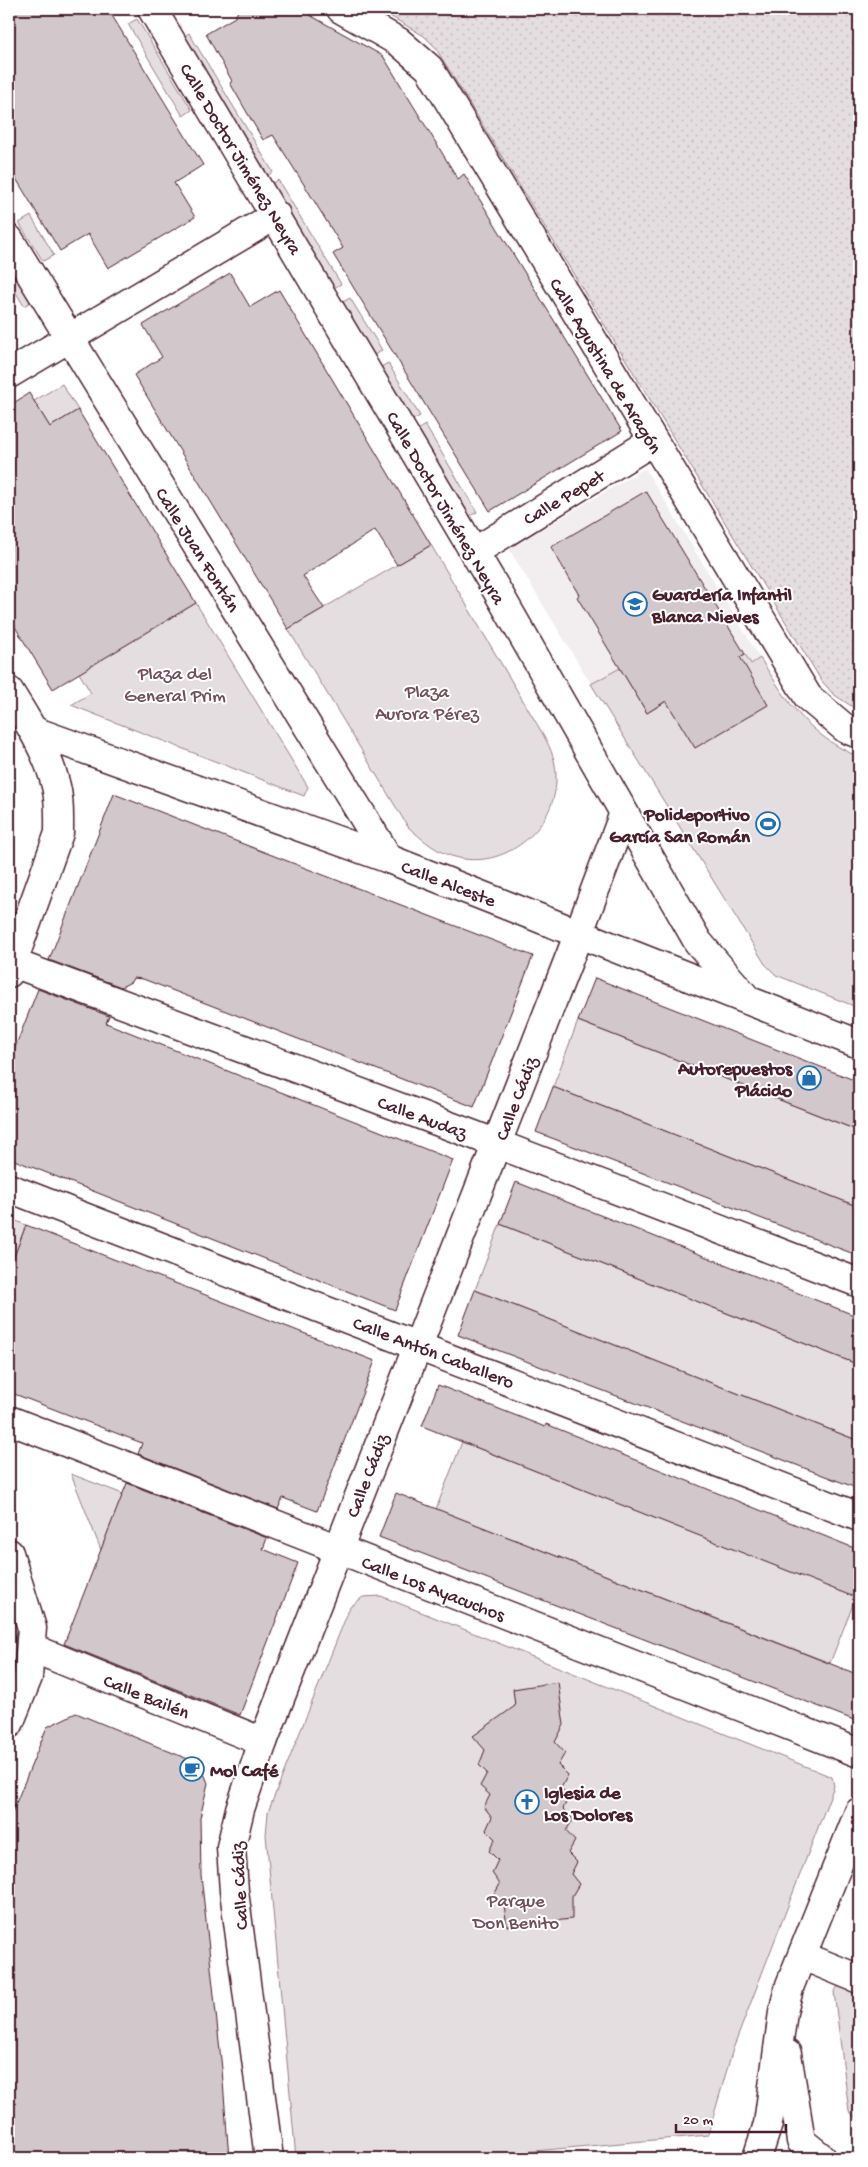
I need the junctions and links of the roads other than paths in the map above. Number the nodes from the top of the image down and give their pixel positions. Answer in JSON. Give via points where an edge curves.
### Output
{"nodes":[{"id":1,"x":342,"y":9,"type":"edge"},
{"id":2,"x":156,"y":11,"type":"edge"},
{"id":3,"x":276,"y":215,"type":"junction"},
{"id":4,"x":9,"y":239,"type":"edge"},
{"id":5,"x":69,"y":338,"type":"junction"},
{"id":6,"x":9,"y":374,"type":"edge"},
{"id":7,"x":653,"y":441,"type":"junction"},
{"id":8,"x":474,"y":552,"type":"junction"},
{"id":9,"x":9,"y":691,"type":"edge"},
{"id":10,"x":34,"y":732,"type":"junction"},
{"id":11,"x":859,"y":734,"type":"edge"},
{"id":12,"x":624,"y":813,"type":"junction"},
{"id":13,"x":388,"y":859,"type":"junction"},
{"id":14,"x":579,"y":933,"type":"junction"},
{"id":15,"x":11,"y":968,"type":"edge"},
{"id":16,"x":748,"y":1000,"type":"junction"},
{"id":17,"x":859,"y":1044,"type":"edge"},
{"id":18,"x":497,"y":1144,"type":"junction"},
{"id":19,"x":9,"y":1188,"type":"edge"},
{"id":20,"x":859,"y":1283,"type":"edge"},
{"id":21,"x":417,"y":1344,"type":"junction"},
{"id":22,"x":9,"y":1420,"type":"edge"},
{"id":23,"x":859,"y":1517,"type":"edge"},
{"id":24,"x":337,"y":1550,"type":"junction"},
{"id":25,"x":9,"y":1553,"type":"edge"},
{"id":26,"x":32,"y":1648,"type":"junction"},
{"id":27,"x":9,"y":1724,"type":"edge"},
{"id":28,"x":263,"y":1742,"type":"junction"},
{"id":29,"x":859,"y":1753,"type":"edge"},
{"id":30,"x":859,"y":1812,"type":"edge"},
{"id":31,"x":803,"y":1956,"type":"junction"},
{"id":32,"x":859,"y":1979,"type":"edge"},
{"id":33,"x":783,"y":2012,"type":"junction"},
{"id":34,"x":269,"y":2158,"type":"edge"},
{"id":35,"x":757,"y":2158,"type":"edge"},
{"id":36,"x":822,"y":2158,"type":"edge"}],
"edges":[{"from":1,"to":7,"type":"street","name":"Calle Agustina de Aragón","via":[[399,42],[430,68]]},
{"from":2,"to":3,"type":"street","name":"Calle Doctor Jiménez Neyra"},
{"from":3,"to":5,"type":"street"},
{"from":3,"to":8,"type":"street","name":"Calle Doctor Jiménez Neyra"},
{"from":4,"to":5,"type":"street","name":"Calle Juan Fontán"},
{"from":5,"to":6,"type":"street"},
{"from":5,"to":13,"type":"street","name":"Calle Juan Fontán"},
{"from":7,"to":8,"type":"street","name":"Calle Pepet"},
{"from":7,"to":11,"type":"street","name":"Calle Agustina de Aragón","via":[[808,698],[846,729]]},
{"from":8,"to":12,"type":"street","name":"Calle Doctor Jiménez Neyra"},
{"from":9,"to":10,"type":"street"},
{"from":10,"to":13,"type":"street","name":"Calle Alceste"},
{"from":10,"to":15,"type":"street","via":[[56,785],[59,832]]},
{"from":12,"to":14,"type":"street","name":"Calle Cádiz"},
{"from":12,"to":16,"type":"street","name":"Calle Doctor Jiménez Neyra","via":[[698,942]]},
{"from":13,"to":14,"type":"street","name":"Calle Alceste"},
{"from":14,"to":16,"type":"street","name":"Calle Alceste"},
{"from":14,"to":18,"type":"street","name":"Calle Cádiz"},
{"from":15,"to":18,"type":"street","name":"Calle Audaz"},
{"from":16,"to":17,"type":"street","name":"Calle Alceste"},
{"from":18,"to":20,"type":"street","name":"Calle Audaz"},
{"from":18,"to":21,"type":"street","name":"Calle Cádiz"},
{"from":19,"to":21,"type":"street","name":"Calle Antón Caballero"},
{"from":21,"to":23,"type":"street","name":"Calle Antón Caballero"},
{"from":21,"to":24,"type":"street","name":"Calle Cádiz"},
{"from":22,"to":24,"type":"street","name":"Calle Los Ayacuchos"},
{"from":24,"to":28,"type":"street","name":"Calle Cádiz"},
{"from":24,"to":29,"type":"street","name":"Calle Los Ayacuchos"},
{"from":25,"to":26,"type":"street","via":[[32,1628]]},
{"from":26,"to":27,"type":"street","via":[[28,1677]]},
{"from":26,"to":28,"type":"street","name":"Calle Bailén"},
{"from":28,"to":34,"type":"street","name":"Calle Cádiz","via":[[240,1809],[232,1847],[234,1891]]},
{"from":30,"to":31,"type":"street"},
{"from":31,"to":32,"type":"street"},
{"from":31,"to":33,"type":"street"},
{"from":33,"to":35,"type":"street","via":[[768,2124]]},
{"from":33,"to":36,"type":"street","via":[[800,2141]]}]}
